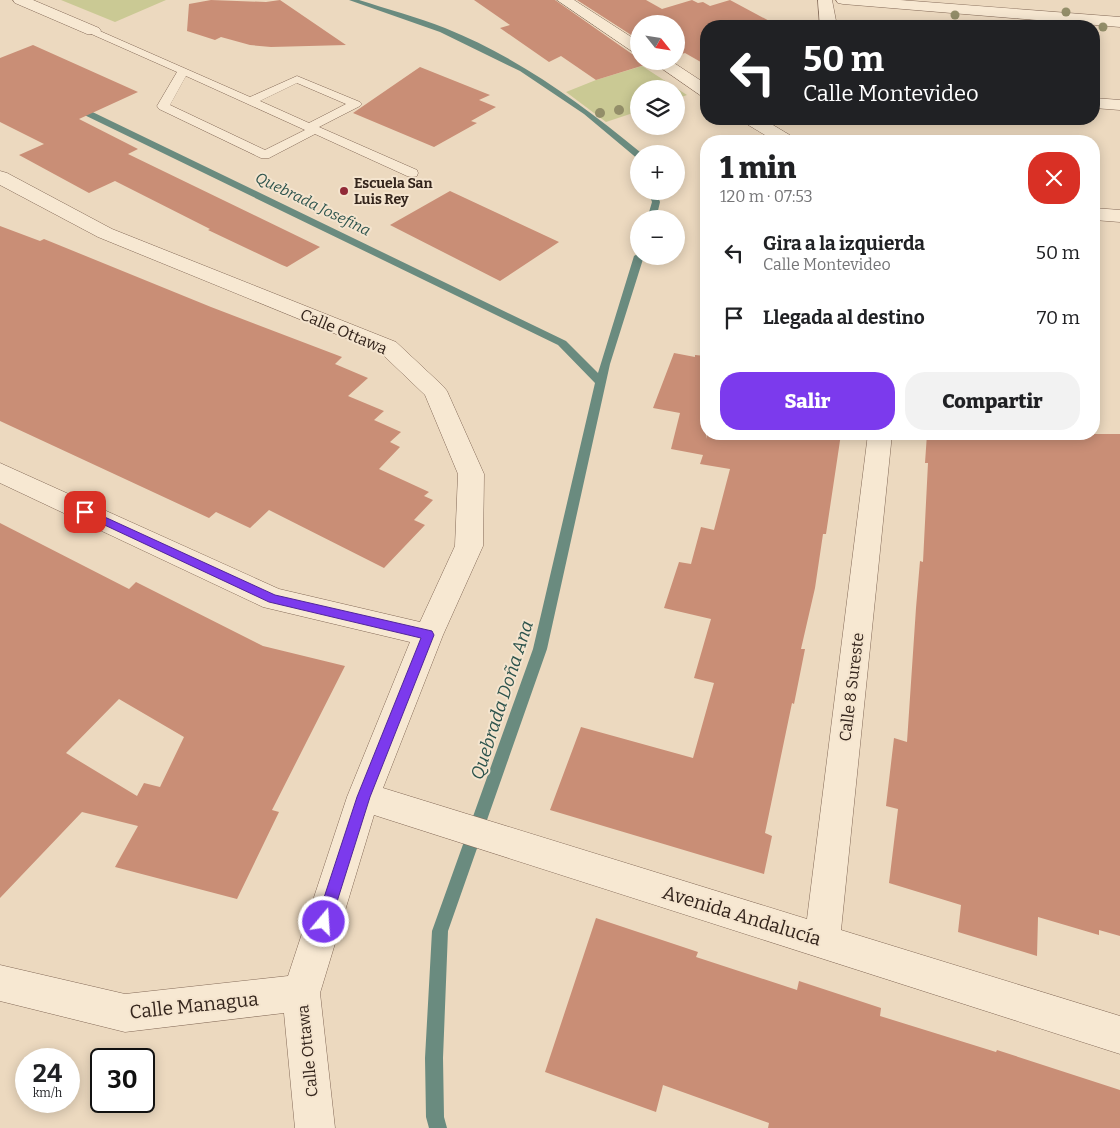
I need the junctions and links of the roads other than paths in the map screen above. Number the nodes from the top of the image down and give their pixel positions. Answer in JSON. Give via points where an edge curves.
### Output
{"nodes":[{"id":1,"x":20,"y":0,"type":"edge"},
{"id":2,"x":564,"y":0,"type":"edge"},
{"id":3,"x":825,"y":0,"type":"edge"},
{"id":4,"x":843,"y":0,"type":"edge"},
{"id":5,"x":827,"y":20,"type":"edge"},
{"id":6,"x":1095,"y":20,"type":"edge"},
{"id":7,"x":1100,"y":20,"type":"edge"},
{"id":8,"x":1120,"y":22,"type":"edge"},
{"id":9,"x":93,"y":31,"type":"joint"},
{"id":10,"x":630,"y":43,"type":"edge"},
{"id":11,"x":673,"y":70,"type":"edge"},
{"id":12,"x":183,"y":71,"type":"junction"},
{"id":13,"x":700,"y":87,"type":"edge"},
{"id":14,"x":251,"y":101,"type":"junction"},
{"id":15,"x":1100,"y":104,"type":"edge"},
{"id":16,"x":1120,"y":106,"type":"edge"},
{"id":17,"x":761,"y":125,"type":"edge"},
{"id":18,"x":311,"y":128,"type":"junction"},
{"id":19,"x":777,"y":135,"type":"edge"},
{"id":20,"x":412,"y":174,"type":"dead end"},
{"id":21,"x":0,"y":177,"type":"edge"},
{"id":22,"x":1100,"y":214,"type":"edge"},
{"id":23,"x":1120,"y":216,"type":"edge"},
{"id":24,"x":879,"y":440,"type":"edge"},
{"id":25,"x":0,"y":472,"type":"edge"},
{"id":26,"x":428,"y":635,"type":"junction"},
{"id":27,"x":363,"y":797,"type":"junction"},
{"id":28,"x":822,"y":940,"type":"junction"},
{"id":29,"x":0,"y":983,"type":"edge"},
{"id":30,"x":301,"y":993,"type":"junction"},
{"id":31,"x":1120,"y":1035,"type":"edge"},
{"id":32,"x":315,"y":1128,"type":"edge"}],
"edges":[{"from":1,"to":9,"type":"street"},
{"from":2,"to":10,"type":"street"},
{"from":3,"to":5,"type":"street"},
{"from":4,"to":6,"type":"street"},
{"from":7,"to":8,"type":"street"},
{"from":9,"to":12,"type":"lane"},
{"from":11,"to":13,"type":"street"},
{"from":12,"to":14,"type":"lane"},
{"from":12,"to":18,"type":"lane","via":[[163,106],[265,155]]},
{"from":14,"to":18,"type":"lane"},
{"from":14,"to":18,"type":"lane","via":[[296,79],[356,104]]},
{"from":15,"to":16,"type":"street"},
{"from":17,"to":19,"type":"street"},
{"from":18,"to":20,"type":"lane"},
{"from":21,"to":26,"type":"street","name":"Calle Ottawa","via":[[106,233],[388,347],[435,391],[471,474],[469,546]]},
{"from":22,"to":23,"type":"street"},
{"from":24,"to":28,"type":"street","name":"Calle 8 Sureste"},
{"from":25,"to":26,"type":"street","via":[[273,599]]},
{"from":26,"to":27,"type":"street","name":"Calle Ottawa"},
{"from":27,"to":28,"type":"street","name":"Avenida Andalucía"},
{"from":27,"to":30,"type":"street","name":"Calle Ottawa"},
{"from":28,"to":31,"type":"street","name":"Avenida Andalucía"},
{"from":29,"to":30,"type":"street","name":"Calle Managua","via":[[126,1013]]},
{"from":30,"to":32,"type":"street","name":"Calle Ottawa"}]}
